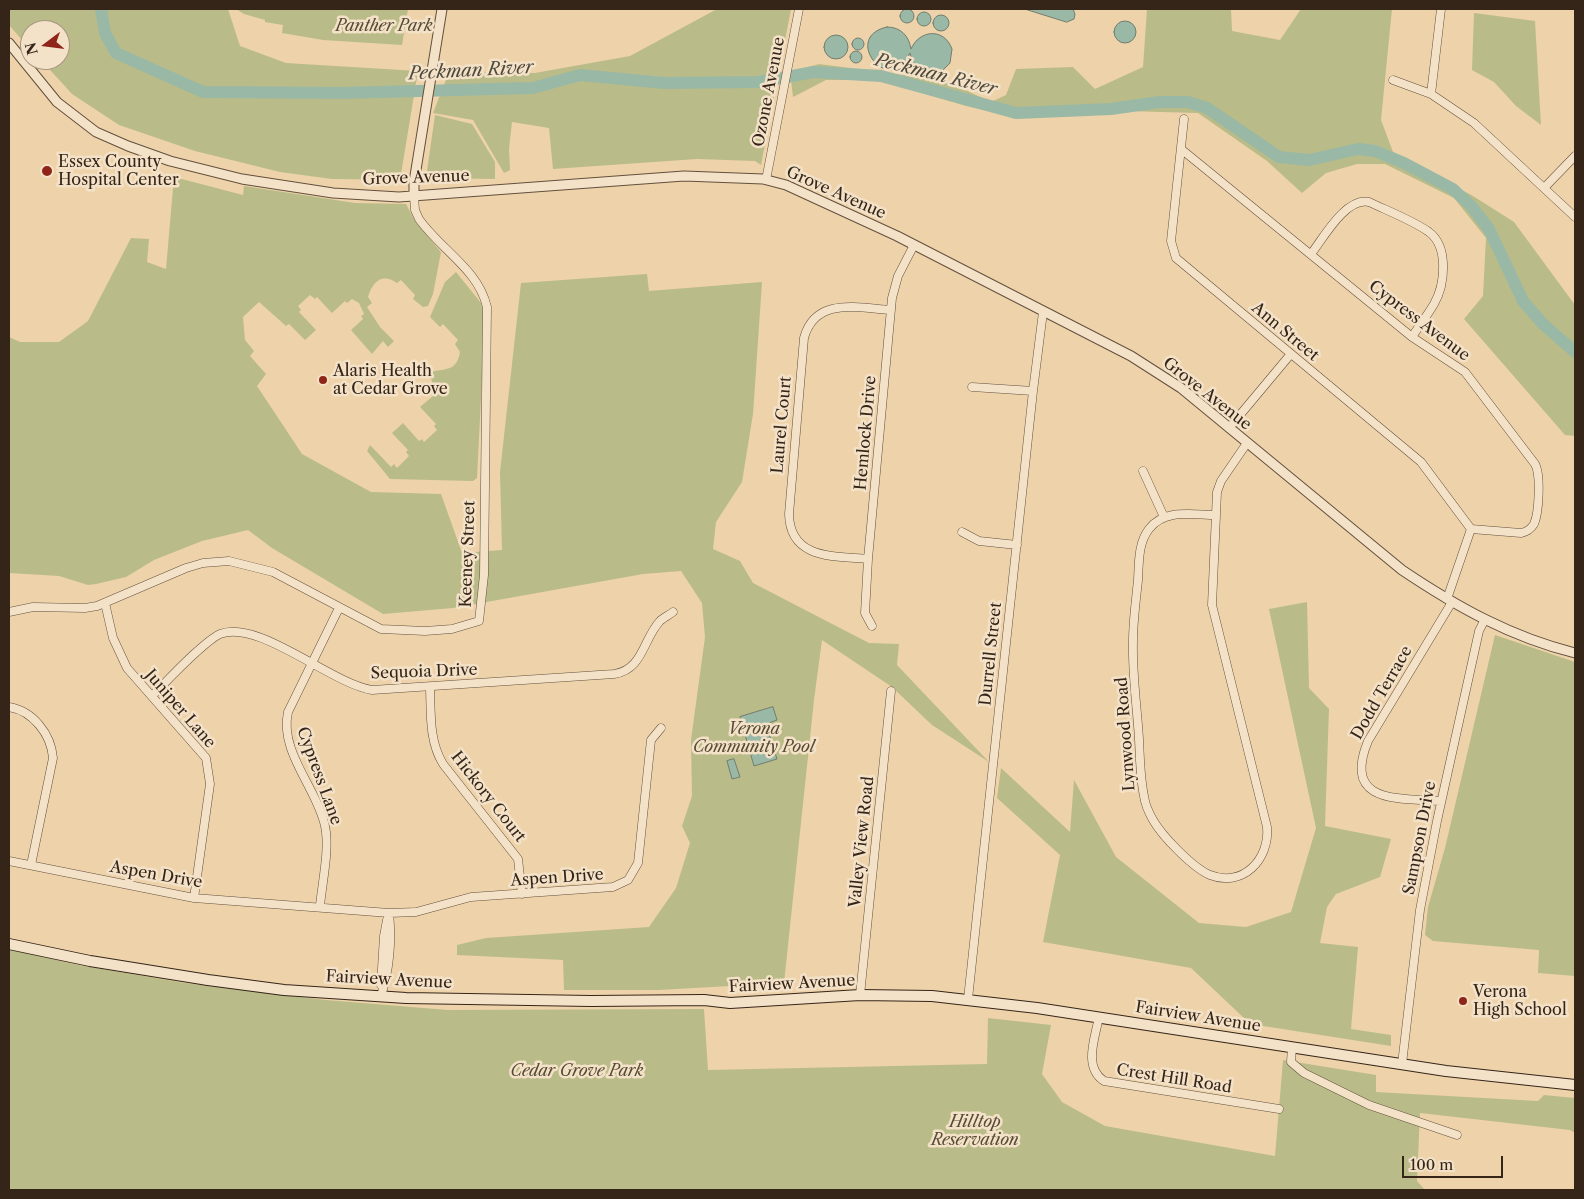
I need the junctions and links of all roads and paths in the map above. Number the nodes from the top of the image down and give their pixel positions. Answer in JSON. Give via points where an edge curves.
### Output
{"nodes":[{"id":1,"x":442,"y":9,"type":"edge"},
{"id":2,"x":799,"y":9,"type":"edge"},
{"id":3,"x":1441,"y":9,"type":"edge"},
{"id":4,"x":9,"y":43,"type":"edge"},
{"id":5,"x":1393,"y":80,"type":"dead end"},
{"id":6,"x":1431,"y":94,"type":"junction"},
{"id":7,"x":1184,"y":119,"type":"dead end"},
{"id":8,"x":1181,"y":149,"type":"junction"},
{"id":9,"x":1575,"y":156,"type":"edge"},
{"id":10,"x":766,"y":180,"type":"junction"},
{"id":11,"x":1544,"y":188,"type":"junction"},
{"id":12,"x":414,"y":196,"type":"junction"},
{"id":13,"x":1575,"y":218,"type":"edge"},
{"id":14,"x":914,"y":245,"type":"junction"},
{"id":15,"x":1311,"y":254,"type":"junction"},
{"id":16,"x":891,"y":310,"type":"junction"},
{"id":17,"x":1043,"y":312,"type":"junction"},
{"id":18,"x":1412,"y":337,"type":"junction"},
{"id":19,"x":1290,"y":355,"type":"junction"},
{"id":20,"x":972,"y":387,"type":"dead end"},
{"id":21,"x":1033,"y":391,"type":"junction"},
{"id":22,"x":1229,"y":428,"type":"junction"},
{"id":23,"x":1247,"y":443,"type":"junction"},
{"id":24,"x":1143,"y":471,"type":"dead end"},
{"id":25,"x":1216,"y":516,"type":"junction"},
{"id":26,"x":1164,"y":518,"type":"junction"},
{"id":27,"x":1471,"y":529,"type":"junction"},
{"id":28,"x":962,"y":532,"type":"dead end"},
{"id":29,"x":1017,"y":545,"type":"junction"},
{"id":30,"x":868,"y":559,"type":"junction"},
{"id":31,"x":1450,"y":601,"type":"junction"},
{"id":32,"x":105,"y":603,"type":"junction"},
{"id":33,"x":340,"y":608,"type":"junction"},
{"id":34,"x":9,"y":612,"type":"edge"},
{"id":35,"x":673,"y":612,"type":"dead end"},
{"id":36,"x":1484,"y":621,"type":"junction"},
{"id":37,"x":872,"y":626,"type":"dead end"},
{"id":38,"x":1575,"y":653,"type":"edge"},
{"id":39,"x":311,"y":664,"type":"junction"},
{"id":40,"x":430,"y":688,"type":"junction"},
{"id":41,"x":891,"y":691,"type":"dead end"},
{"id":42,"x":152,"y":696,"type":"junction"},
{"id":43,"x":9,"y":707,"type":"edge"},
{"id":44,"x":661,"y":728,"type":"dead end"},
{"id":45,"x":1441,"y":801,"type":"junction"},
{"id":46,"x":9,"y":861,"type":"edge"},
{"id":47,"x":32,"y":865,"type":"junction"},
{"id":48,"x":522,"y":894,"type":"junction"},
{"id":49,"x":194,"y":898,"type":"junction"},
{"id":50,"x":320,"y":906,"type":"junction"},
{"id":51,"x":389,"y":913,"type":"junction"},
{"id":52,"x":9,"y":944,"type":"edge"},
{"id":53,"x":860,"y":995,"type":"junction"},
{"id":54,"x":381,"y":996,"type":"junction"},
{"id":55,"x":968,"y":999,"type":"junction"},
{"id":56,"x":1098,"y":1017,"type":"junction"},
{"id":57,"x":1292,"y":1047,"type":"junction"},
{"id":58,"x":1402,"y":1064,"type":"junction"},
{"id":59,"x":1575,"y":1085,"type":"edge"},
{"id":60,"x":1279,"y":1109,"type":"dead end"},
{"id":61,"x":1457,"y":1135,"type":"dead end"}],
"edges":[{"from":1,"to":12,"type":"street"},
{"from":2,"to":10,"type":"street","name":"Ozone Avenue"},
{"from":3,"to":6,"type":"street"},
{"from":4,"to":12,"type":"street","name":"Grove Avenue","via":[[57,102],[96,132],[128,146],[170,161],[242,179],[333,193]]},
{"from":5,"to":6,"type":"street"},
{"from":6,"to":11,"type":"street","via":[[1474,123]]},
{"from":7,"to":8,"type":"street","name":"Ann Street"},
{"from":8,"to":15,"type":"street","name":"Cypress Avenue"},
{"from":8,"to":19,"type":"street","name":"Ann Street","via":[[1171,241],[1174,255]]},
{"from":9,"to":11,"type":"street"},
{"from":10,"to":12,"type":"street","name":"Grove Avenue","via":[[684,176]]},
{"from":10,"to":14,"type":"street","name":"Grove Avenue","via":[[813,197]]},
{"from":11,"to":13,"type":"street"},
{"from":12,"to":33,"type":"street","name":"Keeney Street","via":[[415,210],[420,219],[474,278],[487,307],[484,574],[479,621],[452,629],[381,629]]},
{"from":14,"to":16,"type":"street","name":"Hemlock Drive","via":[[895,284]]},
{"from":14,"to":17,"type":"street","name":"Grove Avenue"},
{"from":15,"to":18,"type":"street","name":"Cypress Avenue"},
{"from":15,"to":18,"type":"street","via":[[1347,208],[1359,202],[1370,202],[1428,231],[1442,255],[1440,288]]},
{"from":16,"to":30,"type":"street","name":"Hemlock Drive"},
{"from":16,"to":30,"type":"street","name":"Laurel Court","via":[[831,308],[811,321],[804,338],[790,526],[797,541],[811,552]]},
{"from":17,"to":21,"type":"street","name":"Durrell Street"},
{"from":17,"to":22,"type":"street","name":"Grove Avenue","via":[[1131,356],[1181,388]]},
{"from":18,"to":27,"type":"street","name":"Cypress Avenue","via":[[1465,372],[1537,469],[1536,512],[1531,528],[1521,533]]},
{"from":19,"to":22,"type":"street"},
{"from":19,"to":27,"type":"street","name":"Ann Street","via":[[1421,462]]},
{"from":20,"to":21,"type":"street"},
{"from":21,"to":29,"type":"street","name":"Durrell Street"},
{"from":22,"to":23,"type":"street","name":"Grove Avenue"},
{"from":23,"to":25,"type":"street","name":"Lynwood Road","via":[[1221,481]]},
{"from":23,"to":31,"type":"street","name":"Grove Avenue","via":[[1402,570]]},
{"from":24,"to":26,"type":"street"},
{"from":25,"to":26,"type":"street","via":[[1177,514]]},
{"from":25,"to":26,"type":"street","name":"Lynwood Road","via":[[1212,605],[1267,833],[1265,851],[1256,866],[1244,874],[1228,878],[1204,872],[1164,836],[1153,820],[1144,796],[1133,641],[1141,544],[1149,528]]},
{"from":27,"to":31,"type":"street"},
{"from":28,"to":29,"type":"street","via":[[979,541]]},
{"from":29,"to":55,"type":"street","name":"Durrell Street"},
{"from":30,"to":37,"type":"street","name":"Hemlock Drive","via":[[865,613]]},
{"from":31,"to":36,"type":"street","name":"Grove Avenue"},
{"from":31,"to":45,"type":"street","name":"Dodd Terrace","via":[[1368,740],[1362,777],[1367,788],[1376,794]]},
{"from":32,"to":33,"type":"street","name":"Keeney Street","via":[[186,568],[228,561],[273,572]]},
{"from":32,"to":34,"type":"street","name":"Keeney Street","via":[[85,608],[33,607]]},
{"from":32,"to":42,"type":"street","name":"Juniper Lane","via":[[119,654]]},
{"from":33,"to":39,"type":"street","name":"Cypress Lane"},
{"from":35,"to":40,"type":"street","name":"Sequoia Drive","via":[[660,621],[636,662],[622,672]]},
{"from":36,"to":38,"type":"street","name":"Grove Avenue"},
{"from":36,"to":45,"type":"street","name":"Sampson Drive","via":[[1479,631]]},
{"from":39,"to":40,"type":"street","name":"Sequoia Drive","via":[[366,689]]},
{"from":39,"to":42,"type":"street","name":"Sequoia Drive","via":[[265,638],[249,633],[220,634]]},
{"from":39,"to":50,"type":"street","name":"Cypress Lane","via":[[288,712],[286,726],[325,827]]},
{"from":40,"to":48,"type":"street","name":"Hickory Court","via":[[432,732],[437,752],[518,859]]},
{"from":41,"to":53,"type":"street","name":"Valley View Road"},
{"from":42,"to":49,"type":"street","name":"Juniper Lane","via":[[206,758],[210,771]]},
{"from":43,"to":47,"type":"street","via":[[31,716],[52,747],[53,758]]},
{"from":44,"to":48,"type":"street","name":"Aspen Drive","via":[[651,740],[638,863],[631,876],[613,888]]},
{"from":45,"to":58,"type":"street","name":"Sampson Drive","via":[[1420,910]]},
{"from":46,"to":47,"type":"street","name":"Aspen Drive"},
{"from":47,"to":49,"type":"street","name":"Aspen Drive"},
{"from":48,"to":51,"type":"street","name":"Aspen Drive","via":[[471,897],[416,912]]},
{"from":49,"to":50,"type":"street","name":"Aspen Drive"},
{"from":50,"to":51,"type":"street","name":"Aspen Drive"},
{"from":51,"to":54,"type":"street","via":[[384,936]]},
{"from":52,"to":54,"type":"main road","name":"Fairview Avenue","via":[[208,980],[284,990]]},
{"from":53,"to":54,"type":"main road","name":"Fairview Avenue","via":[[730,1003]]},
{"from":53,"to":55,"type":"main road","name":"Fairview Avenue"},
{"from":55,"to":56,"type":"main road","name":"Fairview Avenue"},
{"from":56,"to":57,"type":"main road","name":"Fairview Avenue"},
{"from":56,"to":60,"type":"street","name":"Crest Hill Road","via":[[1092,1060],[1095,1072],[1104,1081]]},
{"from":57,"to":58,"type":"main road","name":"Fairview Avenue"},
{"from":57,"to":61,"type":"street","via":[[1291,1062],[1304,1073],[1369,1105]]},
{"from":58,"to":59,"type":"main road","name":"Fairview Avenue"}]}
